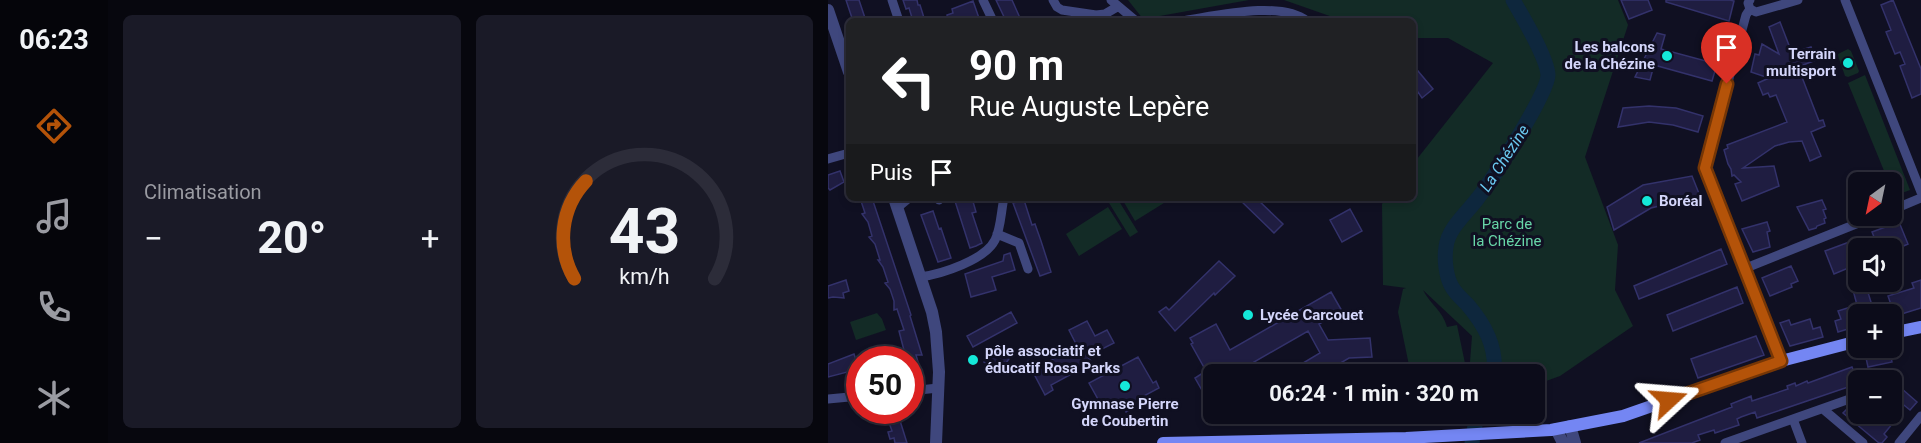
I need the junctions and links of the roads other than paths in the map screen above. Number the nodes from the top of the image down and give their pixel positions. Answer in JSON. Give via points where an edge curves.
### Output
{"nodes":[{"id":1,"x":892,"y":0,"type":"edge"},
{"id":2,"x":982,"y":0,"type":"edge"},
{"id":3,"x":1053,"y":0,"type":"edge"},
{"id":4,"x":1798,"y":0,"type":"edge"},
{"id":5,"x":1845,"y":0,"type":"edge"},
{"id":6,"x":1114,"y":3,"type":"edge"},
{"id":7,"x":1750,"y":4,"type":"edge"},
{"id":8,"x":828,"y":10,"type":"edge"},
{"id":9,"x":898,"y":18,"type":"edge"},
{"id":10,"x":991,"y":18,"type":"edge"},
{"id":11,"x":1132,"y":18,"type":"edge"},
{"id":12,"x":1200,"y":18,"type":"edge"},
{"id":13,"x":1304,"y":18,"type":"edge"},
{"id":14,"x":846,"y":63,"type":"edge"},
{"id":15,"x":846,"y":154,"type":"edge"},
{"id":16,"x":828,"y":159,"type":"edge"},
{"id":17,"x":1921,"y":160,"type":"edge"},
{"id":18,"x":1911,"y":165,"type":"junction"},
{"id":19,"x":1921,"y":192,"type":"edge"},
{"id":20,"x":1921,"y":198,"type":"edge"},
{"id":21,"x":1004,"y":201,"type":"edge"},
{"id":22,"x":896,"y":203,"type":"edge"},
{"id":23,"x":1902,"y":206,"type":"edge"},
{"id":24,"x":1851,"y":226,"type":"edge"},
{"id":25,"x":998,"y":234,"type":"junction"},
{"id":26,"x":1746,"y":268,"type":"junction"},
{"id":27,"x":1028,"y":269,"type":"dead end"},
{"id":28,"x":920,"y":277,"type":"junction"},
{"id":29,"x":1921,"y":327,"type":"edge"},
{"id":30,"x":1902,"y":331,"type":"edge"},
{"id":31,"x":1848,"y":344,"type":"edge"},
{"id":32,"x":1781,"y":361,"type":"junction"},
{"id":33,"x":938,"y":388,"type":"junction"},
{"id":34,"x":924,"y":390,"type":"edge"},
{"id":35,"x":846,"y":397,"type":"edge"},
{"id":36,"x":828,"y":399,"type":"edge"},
{"id":37,"x":1848,"y":400,"type":"edge"},
{"id":38,"x":1823,"y":409,"type":"junction"},
{"id":39,"x":1921,"y":416,"type":"edge"},
{"id":40,"x":1793,"y":419,"type":"junction"},
{"id":41,"x":1570,"y":426,"type":"junction"},
{"id":42,"x":1556,"y":429,"type":"junction"},
{"id":43,"x":1338,"y":441,"type":"edge"},
{"id":44,"x":936,"y":443,"type":"edge"},
{"id":45,"x":1163,"y":443,"type":"edge"},
{"id":46,"x":1563,"y":443,"type":"edge"},
{"id":47,"x":1575,"y":443,"type":"edge"},
{"id":48,"x":1725,"y":443,"type":"edge"},
{"id":49,"x":1802,"y":443,"type":"edge"},
{"id":50,"x":1863,"y":443,"type":"edge"},
{"id":51,"x":1899,"y":443,"type":"edge"}],
"edges":[{"from":1,"to":9,"type":"street"},
{"from":2,"to":10,"type":"street"},
{"from":3,"to":6,"type":"street","via":[[1062,10],[1096,15],[1105,14]]},
{"from":4,"to":7,"type":"street","via":[[1756,12]]},
{"from":5,"to":18,"type":"street"},
{"from":6,"to":11,"type":"street"},
{"from":7,"to":26,"type":"street","via":[[1705,164]]},
{"from":8,"to":14,"type":"street"},
{"from":12,"to":13,"type":"street","via":[[1268,7],[1285,9]]},
{"from":15,"to":16,"type":"street"},
{"from":17,"to":18,"type":"street"},
{"from":18,"to":19,"type":"street"},
{"from":20,"to":23,"type":"street"},
{"from":21,"to":25,"type":"street"},
{"from":22,"to":28,"type":"street"},
{"from":24,"to":26,"type":"street"},
{"from":25,"to":27,"type":"street","via":[[1019,243]]},
{"from":25,"to":28,"type":"street","via":[[982,255]]},
{"from":26,"to":32,"type":"street"},
{"from":28,"to":33,"type":"street","via":[[936,332]]},
{"from":29,"to":30,"type":"main road"},
{"from":31,"to":32,"type":"main road"},
{"from":32,"to":41,"type":"main road","via":[[1623,416]]},
{"from":33,"to":34,"type":"street"},
{"from":33,"to":44,"type":"street"},
{"from":35,"to":36,"type":"street"},
{"from":37,"to":38,"type":"street"},
{"from":38,"to":40,"type":"street"},
{"from":38,"to":50,"type":"street"},
{"from":39,"to":51,"type":"street"},
{"from":40,"to":48,"type":"street"},
{"from":40,"to":49,"type":"street"},
{"from":41,"to":42,"type":"main road"},
{"from":41,"to":47,"type":"street"},
{"from":42,"to":43,"type":"main road"},
{"from":42,"to":46,"type":"street"},
{"from":43,"to":45,"type":"main road"}]}
